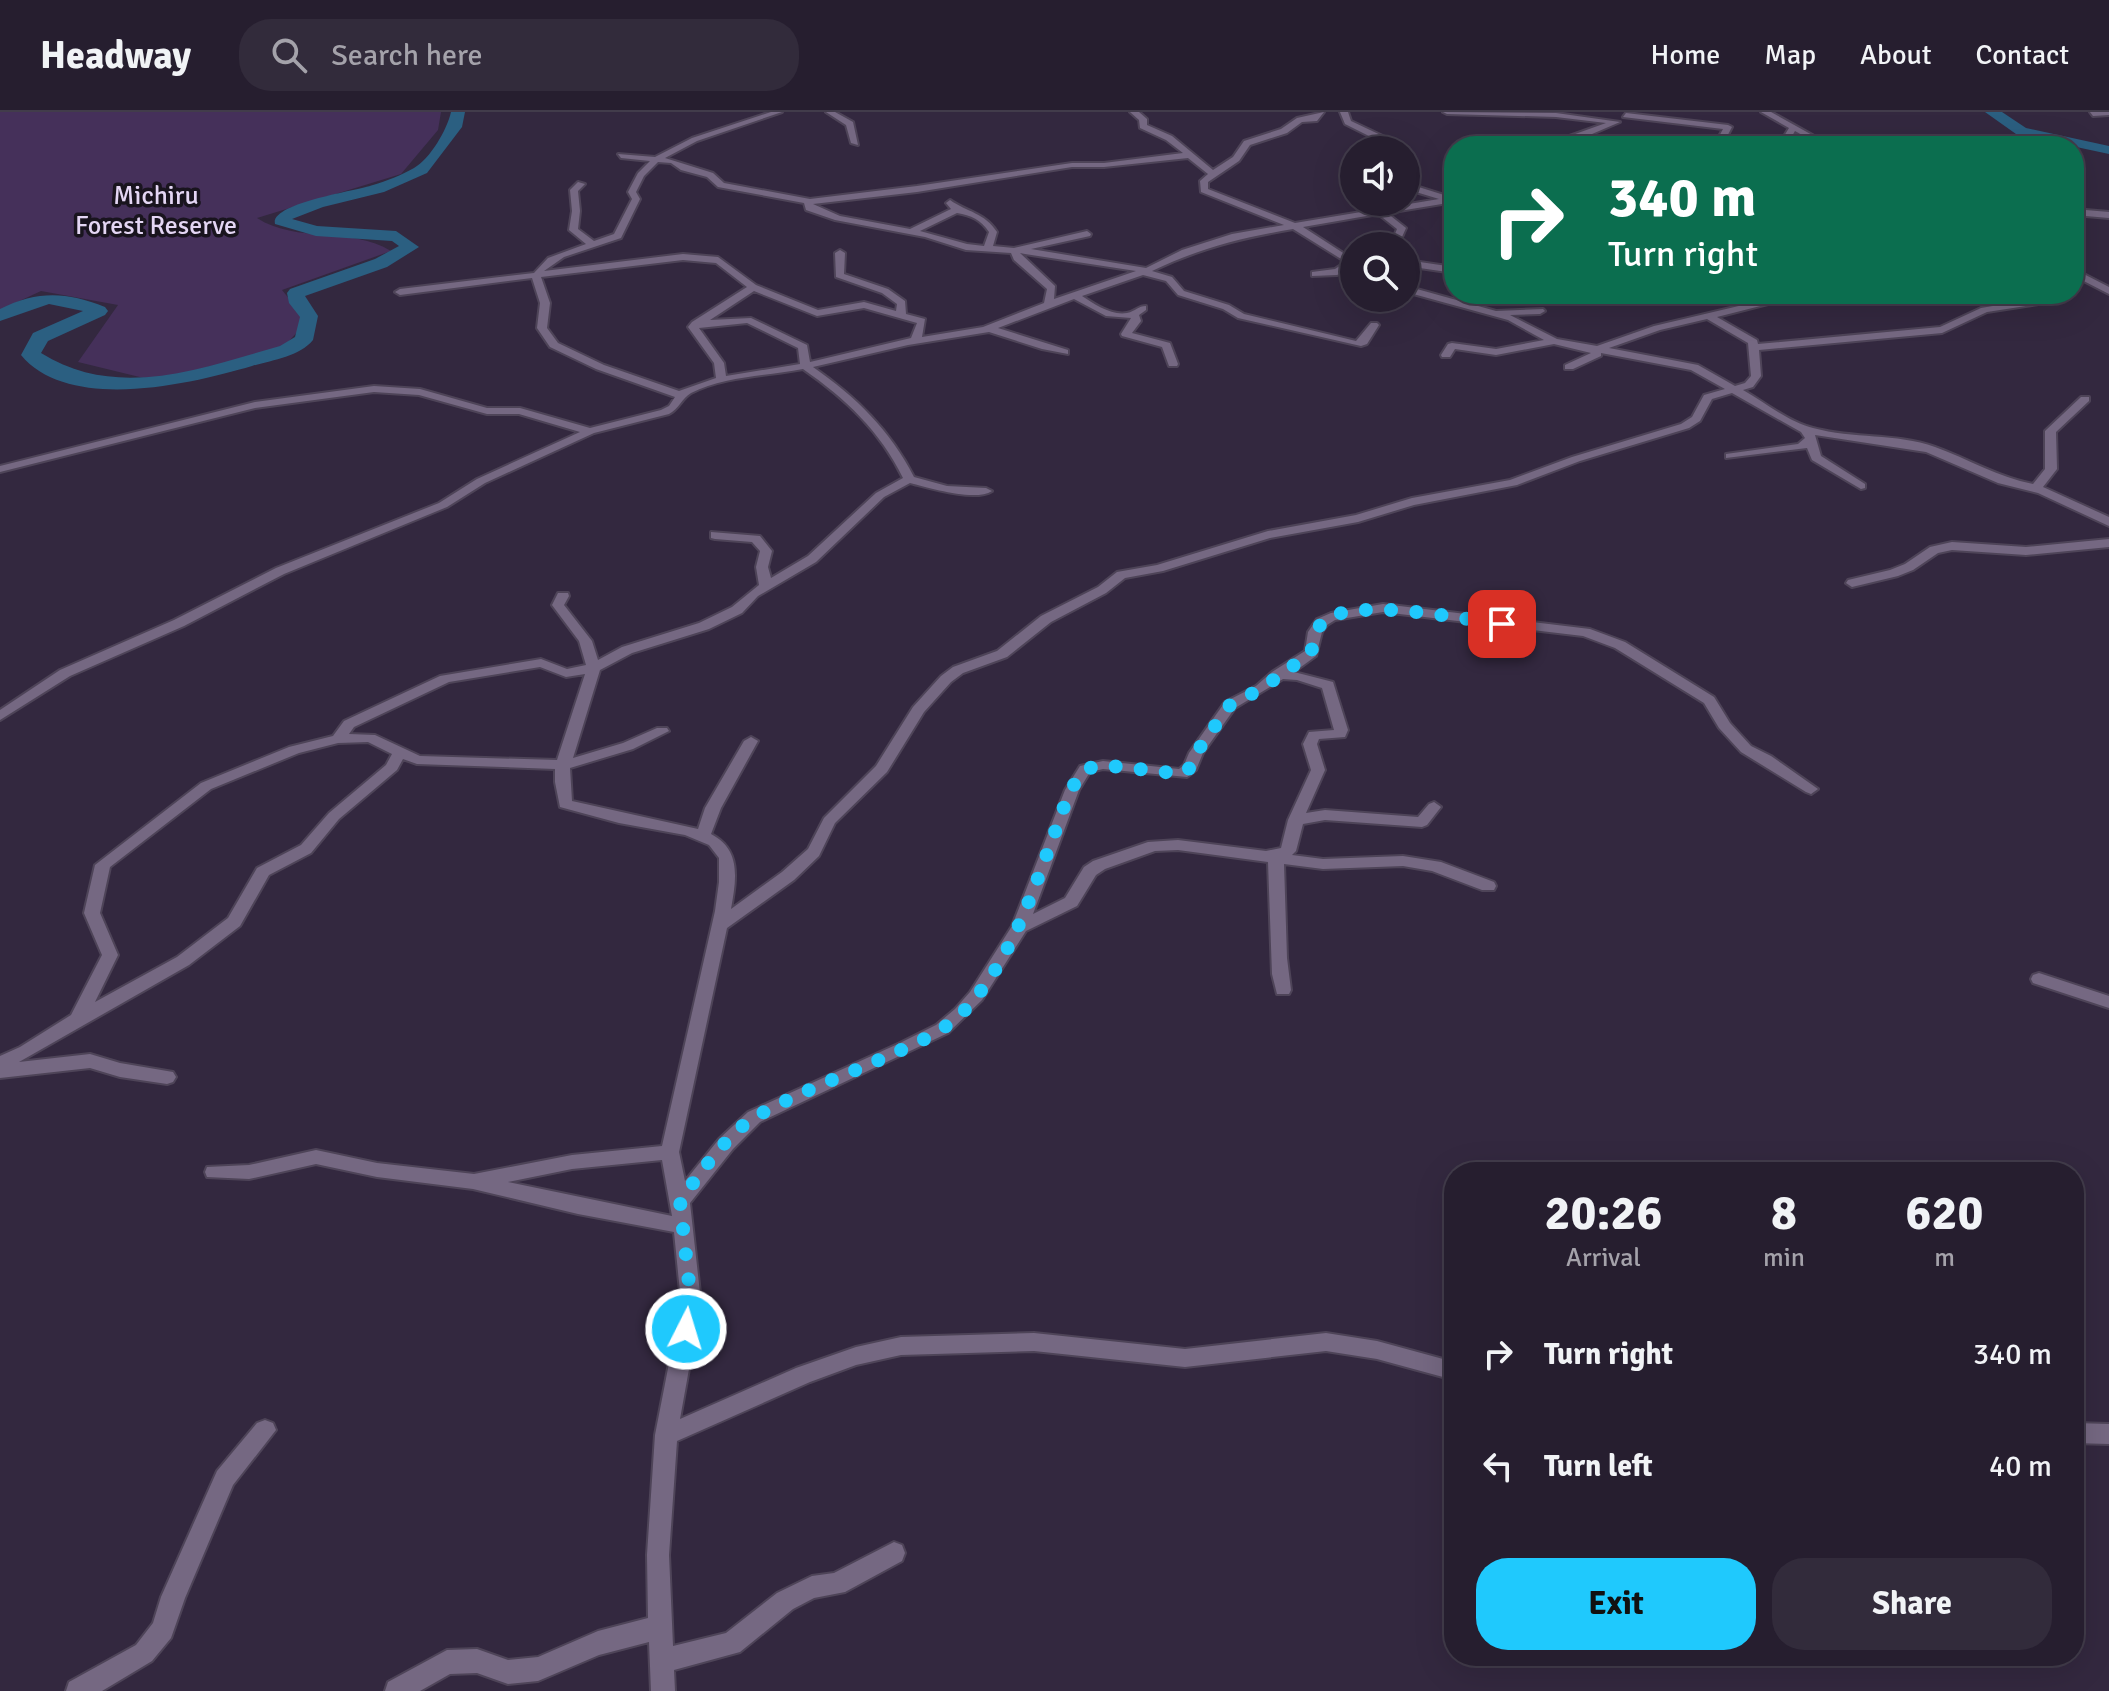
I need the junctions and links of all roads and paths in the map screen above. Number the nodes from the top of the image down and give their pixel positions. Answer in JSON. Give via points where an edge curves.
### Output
{"nodes":[{"id":1,"x":778,"y":112,"type":"edge"},
{"id":2,"x":830,"y":112,"type":"edge"},
{"id":3,"x":1134,"y":112,"type":"edge"},
{"id":4,"x":1320,"y":112,"type":"edge"},
{"id":5,"x":1344,"y":112,"type":"edge"},
{"id":6,"x":1447,"y":112,"type":"edge"},
{"id":7,"x":1765,"y":112,"type":"edge"},
{"id":8,"x":2109,"y":113,"type":"edge"},
{"id":9,"x":1627,"y":114,"type":"edge"},
{"id":10,"x":2093,"y":114,"type":"edge"},
{"id":11,"x":1615,"y":122,"type":"junction"},
{"id":12,"x":1792,"y":129,"type":"junction"},
{"id":13,"x":1376,"y":136,"type":"edge"},
{"id":14,"x":1578,"y":136,"type":"edge"},
{"id":15,"x":1723,"y":136,"type":"edge"},
{"id":16,"x":1788,"y":136,"type":"edge"},
{"id":17,"x":1807,"y":136,"type":"edge"},
{"id":18,"x":855,"y":143,"type":"dead end"},
{"id":19,"x":1190,"y":155,"type":"junction"},
{"id":20,"x":621,"y":156,"type":"dead end"},
{"id":21,"x":658,"y":158,"type":"junction"},
{"id":22,"x":1213,"y":174,"type":"junction"},
{"id":23,"x":581,"y":184,"type":"dead end"},
{"id":24,"x":1420,"y":190,"type":"edge"},
{"id":25,"x":1444,"y":197,"type":"edge"},
{"id":26,"x":1444,"y":200,"type":"edge"},
{"id":27,"x":811,"y":202,"type":"junction"},
{"id":28,"x":1420,"y":204,"type":"edge"},
{"id":29,"x":2084,"y":213,"type":"edge"},
{"id":30,"x":2109,"y":215,"type":"edge"},
{"id":31,"x":1348,"y":216,"type":"edge"},
{"id":32,"x":1386,"y":216,"type":"edge"},
{"id":33,"x":1292,"y":225,"type":"junction"},
{"id":34,"x":911,"y":232,"type":"junction"},
{"id":35,"x":1400,"y":232,"type":"edge"},
{"id":36,"x":1087,"y":234,"type":"dead end"},
{"id":37,"x":593,"y":245,"type":"junction"},
{"id":38,"x":987,"y":250,"type":"junction"},
{"id":39,"x":1015,"y":250,"type":"junction"},
{"id":40,"x":840,"y":253,"type":"dead end"},
{"id":41,"x":1340,"y":253,"type":"edge"},
{"id":42,"x":1420,"y":265,"type":"edge"},
{"id":43,"x":1444,"y":269,"type":"edge"},
{"id":44,"x":1340,"y":270,"type":"edge"},
{"id":45,"x":1146,"y":271,"type":"junction"},
{"id":46,"x":1315,"y":274,"type":"dead end"},
{"id":47,"x":536,"y":276,"type":"junction"},
{"id":48,"x":2084,"y":277,"type":"edge"},
{"id":49,"x":753,"y":287,"type":"junction"},
{"id":50,"x":2084,"y":289,"type":"edge"},
{"id":51,"x":2108,"y":290,"type":"edge"},
{"id":52,"x":400,"y":292,"type":"dead end"},
{"id":53,"x":1420,"y":293,"type":"edge"},
{"id":54,"x":1075,"y":295,"type":"junction"},
{"id":55,"x":1444,"y":299,"type":"edge"},
{"id":56,"x":1048,"y":304,"type":"junction"},
{"id":57,"x":1463,"y":304,"type":"edge"},
{"id":58,"x":1762,"y":304,"type":"edge"},
{"id":59,"x":2021,"y":304,"type":"edge"},
{"id":60,"x":1540,"y":311,"type":"dead end"},
{"id":61,"x":1494,"y":312,"type":"junction"},
{"id":62,"x":901,"y":314,"type":"junction"},
{"id":63,"x":1710,"y":317,"type":"junction"},
{"id":64,"x":695,"y":324,"type":"junction"},
{"id":65,"x":1374,"y":325,"type":"dead end"},
{"id":66,"x":990,"y":329,"type":"junction"},
{"id":67,"x":916,"y":340,"type":"junction"},
{"id":68,"x":1554,"y":341,"type":"junction"},
{"id":69,"x":1753,"y":348,"type":"junction"},
{"id":70,"x":1595,"y":350,"type":"junction"},
{"id":71,"x":1064,"y":352,"type":"dead end"},
{"id":72,"x":1446,"y":355,"type":"dead end"},
{"id":73,"x":1173,"y":364,"type":"dead end"},
{"id":74,"x":805,"y":366,"type":"junction"},
{"id":75,"x":1569,"y":367,"type":"dead end"},
{"id":76,"x":721,"y":379,"type":"junction"},
{"id":77,"x":1736,"y":390,"type":"junction"},
{"id":78,"x":681,"y":395,"type":"junction"},
{"id":79,"x":2085,"y":399,"type":"dead end"},
{"id":80,"x":590,"y":431,"type":"junction"},
{"id":81,"x":1808,"y":436,"type":"junction"},
{"id":82,"x":1730,"y":456,"type":"dead end"},
{"id":83,"x":0,"y":469,"type":"edge"},
{"id":84,"x":909,"y":479,"type":"junction"},
{"id":85,"x":1861,"y":486,"type":"dead end"},
{"id":86,"x":2035,"y":489,"type":"junction"},
{"id":87,"x":986,"y":491,"type":"dead end"},
{"id":88,"x":2109,"y":522,"type":"edge"},
{"id":89,"x":715,"y":535,"type":"dead end"},
{"id":90,"x":2109,"y":543,"type":"edge"},
{"id":91,"x":1852,"y":583,"type":"dead end"},
{"id":92,"x":766,"y":586,"type":"junction"},
{"id":93,"x":563,"y":596,"type":"dead end"},
{"id":94,"x":594,"y":668,"type":"junction"},
{"id":95,"x":1296,"y":670,"type":"junction"},
{"id":96,"x":0,"y":716,"type":"edge"},
{"id":97,"x":662,"y":731,"type":"dead end"},
{"id":98,"x":338,"y":739,"type":"junction"},
{"id":99,"x":751,"y":741,"type":"dead end"},
{"id":100,"x":399,"y":753,"type":"junction"},
{"id":101,"x":563,"y":765,"type":"junction"},
{"id":102,"x":1811,"y":789,"type":"dead end"},
{"id":103,"x":1434,"y":807,"type":"dead end"},
{"id":104,"x":1296,"y":820,"type":"junction"},
{"id":105,"x":703,"y":836,"type":"junction"},
{"id":106,"x":1269,"y":858,"type":"junction"},
{"id":107,"x":1488,"y":886,"type":"dead end"},
{"id":108,"x":721,"y":924,"type":"junction"},
{"id":109,"x":1020,"y":927,"type":"junction"},
{"id":110,"x":2039,"y":979,"type":"dead end"},
{"id":111,"x":1283,"y":990,"type":"dead end"},
{"id":112,"x":2109,"y":1002,"type":"edge"},
{"id":113,"x":78,"y":1019,"type":"junction"},
{"id":114,"x":1,"y":1065,"type":"edge"},
{"id":115,"x":167,"y":1077,"type":"dead end"},
{"id":116,"x":670,"y":1152,"type":"junction"},
{"id":117,"x":214,"y":1172,"type":"dead end"},
{"id":118,"x":473,"y":1181,"type":"junction"},
{"id":119,"x":680,"y":1201,"type":"junction"},
{"id":120,"x":683,"y":1226,"type":"junction"},
{"id":121,"x":1444,"y":1368,"type":"edge"},
{"id":122,"x":265,"y":1430,"type":"dead end"},
{"id":123,"x":2084,"y":1433,"type":"edge"},
{"id":124,"x":2109,"y":1434,"type":"edge"},
{"id":125,"x":666,"y":1435,"type":"junction"},
{"id":126,"x":894,"y":1553,"type":"dead end"},
{"id":127,"x":660,"y":1627,"type":"junction"},
{"id":128,"x":663,"y":1661,"type":"junction"},
{"id":129,"x":78,"y":1691,"type":"edge"},
{"id":130,"x":397,"y":1691,"type":"edge"},
{"id":131,"x":663,"y":1691,"type":"edge"}],
"edges":[{"from":1,"to":21,"type":"street"},
{"from":2,"to":18,"type":"street","via":[[850,124]]},
{"from":3,"to":19,"type":"street","via":[[1143,126]]},
{"from":4,"to":22,"type":"street","via":[[1314,119],[1247,143],[1236,159]]},
{"from":5,"to":13,"type":"street","via":[[1348,122]]},
{"from":6,"to":11,"type":"street"},
{"from":7,"to":12,"type":"street"},
{"from":8,"to":10,"type":"street"},
{"from":9,"to":11,"type":"street"},
{"from":9,"to":15,"type":"street","via":[[1728,127]]},
{"from":11,"to":14,"type":"street"},
{"from":12,"to":16,"type":"street"},
{"from":12,"to":17,"type":"street"},
{"from":19,"to":22,"type":"street"},
{"from":19,"to":27,"type":"street","via":[[1072,165]]},
{"from":20,"to":21,"type":"street"},
{"from":21,"to":27,"type":"street","via":[[710,175],[721,185]]},
{"from":21,"to":37,"type":"street","via":[[637,178],[635,205],[618,236]]},
{"from":22,"to":33,"type":"street","via":[[1204,181],[1204,190]]},
{"from":23,"to":37,"type":"street","via":[[574,190],[573,230]]},
{"from":24,"to":25,"type":"street"},
{"from":26,"to":28,"type":"street"},
{"from":27,"to":34,"type":"street","via":[[809,208],[838,218]]},
{"from":29,"to":30,"type":"street"},
{"from":31,"to":33,"type":"street"},
{"from":32,"to":35,"type":"street","via":[[1402,228]]},
{"from":33,"to":41,"type":"street"},
{"from":33,"to":45,"type":"street","via":[[1235,236]]},
{"from":34,"to":38,"type":"street"},
{"from":34,"to":38,"type":"street","via":[[953,207],[987,222],[993,232]]},
{"from":36,"to":39,"type":"street"},
{"from":37,"to":47,"type":"street","via":[[551,260]]},
{"from":38,"to":39,"type":"street"},
{"from":39,"to":45,"type":"street"},
{"from":39,"to":56,"type":"street","via":[[1017,258],[1052,288]]},
{"from":40,"to":62,"type":"street","via":[[839,275],[885,291],[902,303]]},
{"from":42,"to":43,"type":"street"},
{"from":44,"to":46,"type":"street"},
{"from":45,"to":54,"type":"street"},
{"from":45,"to":65,"type":"street","via":[[1169,279],[1181,293],[1284,328],[1357,344]]},
{"from":47,"to":49,"type":"street","via":[[699,257],[718,260]]},
{"from":47,"to":52,"type":"street"},
{"from":47,"to":78,"type":"street","via":[[545,303],[542,328],[554,345]]},
{"from":48,"to":51,"type":"street"},
{"from":49,"to":62,"type":"street","via":[[817,313],[864,305]]},
{"from":49,"to":64,"type":"street"},
{"from":50,"to":51,"type":"street"},
{"from":53,"to":55,"type":"street"},
{"from":54,"to":56,"type":"street"},
{"from":54,"to":73,"type":"street","via":[[1126,318],[1139,312],[1126,334],[1166,345]]},
{"from":56,"to":66,"type":"street"},
{"from":57,"to":61,"type":"street"},
{"from":58,"to":63,"type":"street"},
{"from":59,"to":69,"type":"street","via":[[1984,310],[1942,330]]},
{"from":60,"to":61,"type":"street"},
{"from":61,"to":68,"type":"street"},
{"from":62,"to":67,"type":"street","via":[[922,321]]},
{"from":63,"to":69,"type":"street","via":[[1753,342]]},
{"from":63,"to":70,"type":"street","via":[[1657,328]]},
{"from":64,"to":74,"type":"street","via":[[748,320],[803,347]]},
{"from":64,"to":76,"type":"street","via":[[696,335],[719,363]]},
{"from":66,"to":67,"type":"street"},
{"from":66,"to":71,"type":"street"},
{"from":67,"to":74,"type":"street"},
{"from":68,"to":70,"type":"street"},
{"from":68,"to":72,"type":"street","via":[[1496,352],[1452,346]]},
{"from":69,"to":77,"type":"street","via":[[1756,376]]},
{"from":70,"to":75,"type":"street","via":[[1597,354]]},
{"from":70,"to":77,"type":"street","via":[[1694,367]]},
{"from":74,"to":76,"type":"street"},
{"from":74,"to":84,"type":"street","via":[[854,401],[897,453]]},
{"from":76,"to":78,"type":"street"},
{"from":77,"to":81,"type":"street"},
{"from":77,"to":108,"type":"street","via":[[1708,397],[1696,419],[1685,426],[1513,483],[1268,535],[1121,575],[1046,619],[1002,654],[946,679],[918,710],[882,769],[829,821],[814,852]]},
{"from":78,"to":80,"type":"street","via":[[665,412]]},
{"from":79,"to":86,"type":"street","via":[[2050,431],[2051,469]]},
{"from":80,"to":83,"type":"street","via":[[520,411],[487,411],[420,392],[374,389],[241,408]]},
{"from":80,"to":96,"type":"street","via":[[481,481],[443,505],[280,571],[179,623],[90,660]]},
{"from":81,"to":82,"type":"street","via":[[1801,447]]},
{"from":81,"to":85,"type":"street","via":[[1816,458]]},
{"from":81,"to":86,"type":"street","via":[[1918,445],[2002,481]]},
{"from":84,"to":87,"type":"street","via":[[947,489]]},
{"from":84,"to":92,"type":"street","via":[[880,495],[812,559]]},
{"from":86,"to":88,"type":"street"},
{"from":89,"to":92,"type":"street","via":[[756,539],[766,551]]},
{"from":90,"to":91,"type":"street","via":[[2026,551],[1952,546],[1894,573]]},
{"from":92,"to":94,"type":"street","via":[[737,610],[704,626],[627,650]]},
{"from":93,"to":94,"type":"street","via":[[558,605],[585,641]]},
{"from":94,"to":98,"type":"street","via":[[566,673],[541,663],[445,679],[349,724]]},
{"from":94,"to":101,"type":"street"},
{"from":95,"to":102,"type":"street","via":[[1311,653],[1322,622],[1383,608],[1585,632],[1620,645],[1709,700],[1746,749]]},
{"from":95,"to":104,"type":"street","via":[[1328,685],[1341,730],[1314,735],[1310,744],[1318,770]]},
{"from":95,"to":109,"type":"street","via":[[1277,675],[1230,705],[1182,774],[1103,765],[1085,769],[1072,790]]},
{"from":97,"to":101,"type":"street"},
{"from":98,"to":100,"type":"street","via":[[370,738]]},
{"from":98,"to":113,"type":"street","via":[[294,750],[206,786],[103,865],[92,913],[110,955]]},
{"from":99,"to":105,"type":"street"},
{"from":100,"to":101,"type":"street","via":[[417,760]]},
{"from":100,"to":113,"type":"street","via":[[392,767],[343,807],[306,849],[263,872],[234,922],[183,961]]},
{"from":101,"to":105,"type":"street","via":[[565,804]]},
{"from":103,"to":104,"type":"street","via":[[1422,822],[1325,815]]},
{"from":104,"to":106,"type":"street","via":[[1288,851]]},
{"from":105,"to":108,"type":"street","via":[[722,848],[728,860]]},
{"from":106,"to":107,"type":"street","via":[[1323,864],[1403,861],[1435,866]]},
{"from":106,"to":109,"type":"street","via":[[1178,845],[1133,851],[1090,871],[1071,902]]},
{"from":106,"to":111,"type":"street","via":[[1279,893],[1277,958]]},
{"from":108,"to":116,"type":"street"},
{"from":109,"to":119,"type":"street","via":[[976,996],[942,1029],[754,1117]]},
{"from":110,"to":112,"type":"street"},
{"from":113,"to":114,"type":"street"},
{"from":114,"to":115,"type":"street","via":[[90,1061]]},
{"from":116,"to":118,"type":"street","via":[[572,1162]]},
{"from":116,"to":119,"type":"street"},
{"from":117,"to":118,"type":"street","via":[[249,1172],[316,1157]]},
{"from":118,"to":120,"type":"street"},
{"from":119,"to":120,"type":"street"},
{"from":120,"to":125,"type":"street","via":[[691,1302]]},
{"from":121,"to":125,"type":"street","via":[[1326,1342],[1185,1358],[1034,1342],[901,1346],[803,1375]]},
{"from":122,"to":129,"type":"street","via":[[225,1478],[163,1630],[144,1653]]},
{"from":123,"to":124,"type":"street"},
{"from":125,"to":127,"type":"street","via":[[658,1555]]},
{"from":126,"to":128,"type":"street","via":[[837,1584],[812,1587],[785,1601],[732,1644]]},
{"from":127,"to":128,"type":"street"},
{"from":127,"to":130,"type":"street","via":[[598,1643],[538,1669],[508,1672],[477,1661],[447,1662]]},
{"from":128,"to":131,"type":"street"}]}
